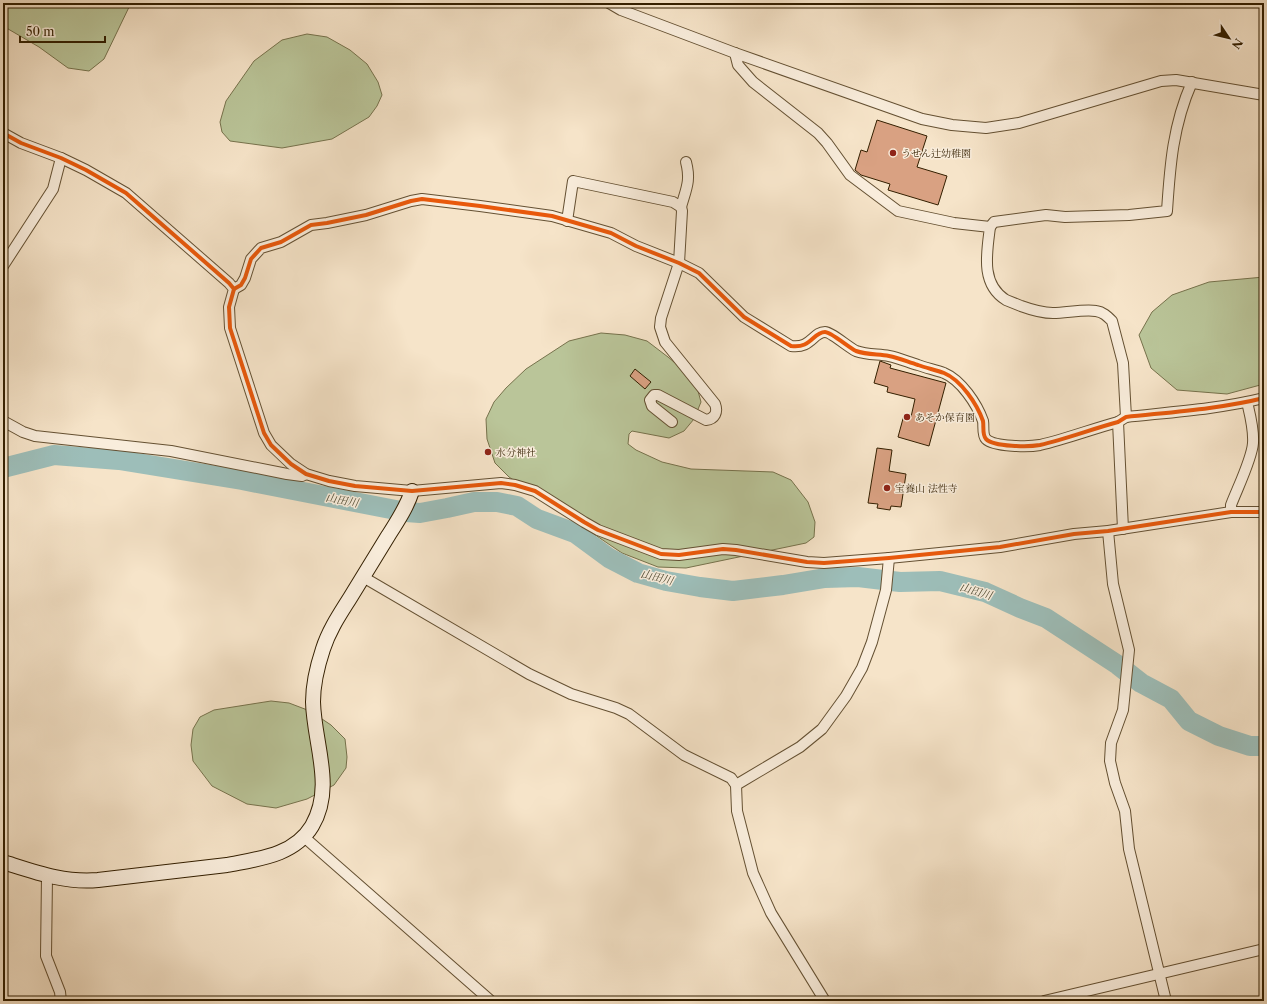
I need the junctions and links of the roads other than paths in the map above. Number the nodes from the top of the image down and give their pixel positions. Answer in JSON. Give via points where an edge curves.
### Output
{"nodes":[{"id":1,"x":609,"y":3,"type":"edge"},
{"id":2,"x":735,"y":53,"type":"junction"},
{"id":3,"x":1192,"y":82,"type":"junction"},
{"id":4,"x":1264,"y":95,"type":"edge"},
{"id":5,"x":3,"y":133,"type":"edge"},
{"id":6,"x":62,"y":158,"type":"junction"},
{"id":7,"x":686,"y":162,"type":"dead end"},
{"id":8,"x":681,"y":208,"type":"junction"},
{"id":9,"x":567,"y":221,"type":"junction"},
{"id":10,"x":990,"y":226,"type":"junction"},
{"id":11,"x":679,"y":263,"type":"junction"},
{"id":12,"x":3,"y":266,"type":"edge"},
{"id":13,"x":234,"y":289,"type":"junction"},
{"id":14,"x":1264,"y":398,"type":"edge"},
{"id":15,"x":1247,"y":402,"type":"junction"},
{"id":16,"x":1122,"y":419,"type":"junction"},
{"id":17,"x":3,"y":420,"type":"edge"},
{"id":18,"x":672,"y":422,"type":"dead end"},
{"id":19,"x":306,"y":474,"type":"junction"},
{"id":20,"x":411,"y":495,"type":"junction"},
{"id":21,"x":1231,"y":512,"type":"junction"},
{"id":22,"x":1264,"y":512,"type":"edge"},
{"id":23,"x":1123,"y":529,"type":"junction"},
{"id":24,"x":1108,"y":531,"type":"junction"},
{"id":25,"x":889,"y":562,"type":"junction"},
{"id":26,"x":363,"y":577,"type":"junction"},
{"id":27,"x":736,"y":785,"type":"junction"},
{"id":28,"x":304,"y":837,"type":"junction"},
{"id":29,"x":3,"y":862,"type":"edge"},
{"id":30,"x":47,"y":876,"type":"junction"},
{"id":31,"x":1264,"y":949,"type":"edge"},
{"id":32,"x":1159,"y":974,"type":"junction"},
{"id":33,"x":60,"y":1001,"type":"edge"},
{"id":34,"x":491,"y":1001,"type":"edge"},
{"id":35,"x":825,"y":1001,"type":"edge"},
{"id":36,"x":1044,"y":1001,"type":"edge"},
{"id":37,"x":1166,"y":1001,"type":"edge"}],
"edges":[{"from":1,"to":2,"type":"street","via":[[621,10]]},
{"from":2,"to":3,"type":"street","via":[[922,118],[952,125],[986,128],[1019,123],[1161,81]]},
{"from":2,"to":10,"type":"street","via":[[738,65],[753,82],[818,134],[850,175],[898,211],[954,223]]},
{"from":3,"to":4,"type":"street"},
{"from":3,"to":10,"type":"street","via":[[1183,103],[1171,153],[1167,211],[1128,216],[1046,215],[994,222]]},
{"from":5,"to":6,"type":"street","via":[[21,143]]},
{"from":6,"to":12,"type":"street","via":[[53,189]]},
{"from":6,"to":13,"type":"street","via":[[126,193]]},
{"from":7,"to":8,"type":"street","via":[[689,180]]},
{"from":8,"to":9,"type":"street","via":[[673,202],[573,181]]},
{"from":8,"to":11,"type":"street"},
{"from":9,"to":11,"type":"street","via":[[611,234]]},
{"from":9,"to":13,"type":"street","via":[[552,216],[480,206],[422,199],[411,201],[366,215],[311,225],[281,242],[261,248],[251,259],[245,278]]},
{"from":10,"to":16,"type":"street","via":[[987,269],[992,283],[1002,297],[1038,312],[1096,311],[1103,313],[1112,321],[1123,363]]},
{"from":11,"to":16,"type":"street","via":[[699,273],[744,317],[791,346],[803,346],[820,333],[826,332],[857,351],[888,356],[945,373],[957,380],[965,390],[983,422],[986,439],[993,442],[1006,445],[1038,445]]},
{"from":11,"to":18,"type":"street","via":[[660,327],[665,342],[717,408],[715,416],[706,420],[654,395],[650,400],[652,406]]},
{"from":13,"to":19,"type":"street","via":[[229,307],[230,328],[264,433],[279,453]]},
{"from":14,"to":15,"type":"street"},
{"from":15,"to":16,"type":"street"},
{"from":15,"to":21,"type":"street","via":[[1252,452],[1231,505]]},
{"from":16,"to":23,"type":"street"},
{"from":17,"to":19,"type":"street","via":[[35,436],[171,452],[298,476]]},
{"from":19,"to":20,"type":"street","via":[[328,481]]},
{"from":20,"to":25,"type":"street","via":[[501,483],[516,485],[535,491],[598,530],[661,554],[679,555],[723,549],[807,562]]},
{"from":20,"to":26,"type":"street"},
{"from":21,"to":22,"type":"street"},
{"from":21,"to":23,"type":"street"},
{"from":23,"to":24,"type":"street"},
{"from":24,"to":25,"type":"street"},
{"from":24,"to":32,"type":"street","via":[[1113,584],[1129,650],[1123,710],[1111,743],[1110,761],[1125,811],[1129,849]]},
{"from":25,"to":27,"type":"street","via":[[886,590],[872,642],[862,668],[846,696],[822,729],[800,746]]},
{"from":26,"to":27,"type":"street","via":[[529,674],[571,694],[629,714],[684,755],[731,778]]},
{"from":26,"to":28,"type":"street","via":[[333,625],[323,648],[317,672],[313,702],[323,790],[315,820]]},
{"from":27,"to":35,"type":"street","via":[[737,811],[753,874],[772,913]]},
{"from":28,"to":30,"type":"street","via":[[293,847],[277,854],[227,865],[85,881]]},
{"from":28,"to":34,"type":"street"},
{"from":29,"to":30,"type":"street"},
{"from":30,"to":33,"type":"street","via":[[46,956],[60,992]]},
{"from":31,"to":32,"type":"street"},
{"from":32,"to":36,"type":"street"},
{"from":32,"to":37,"type":"street"}]}
